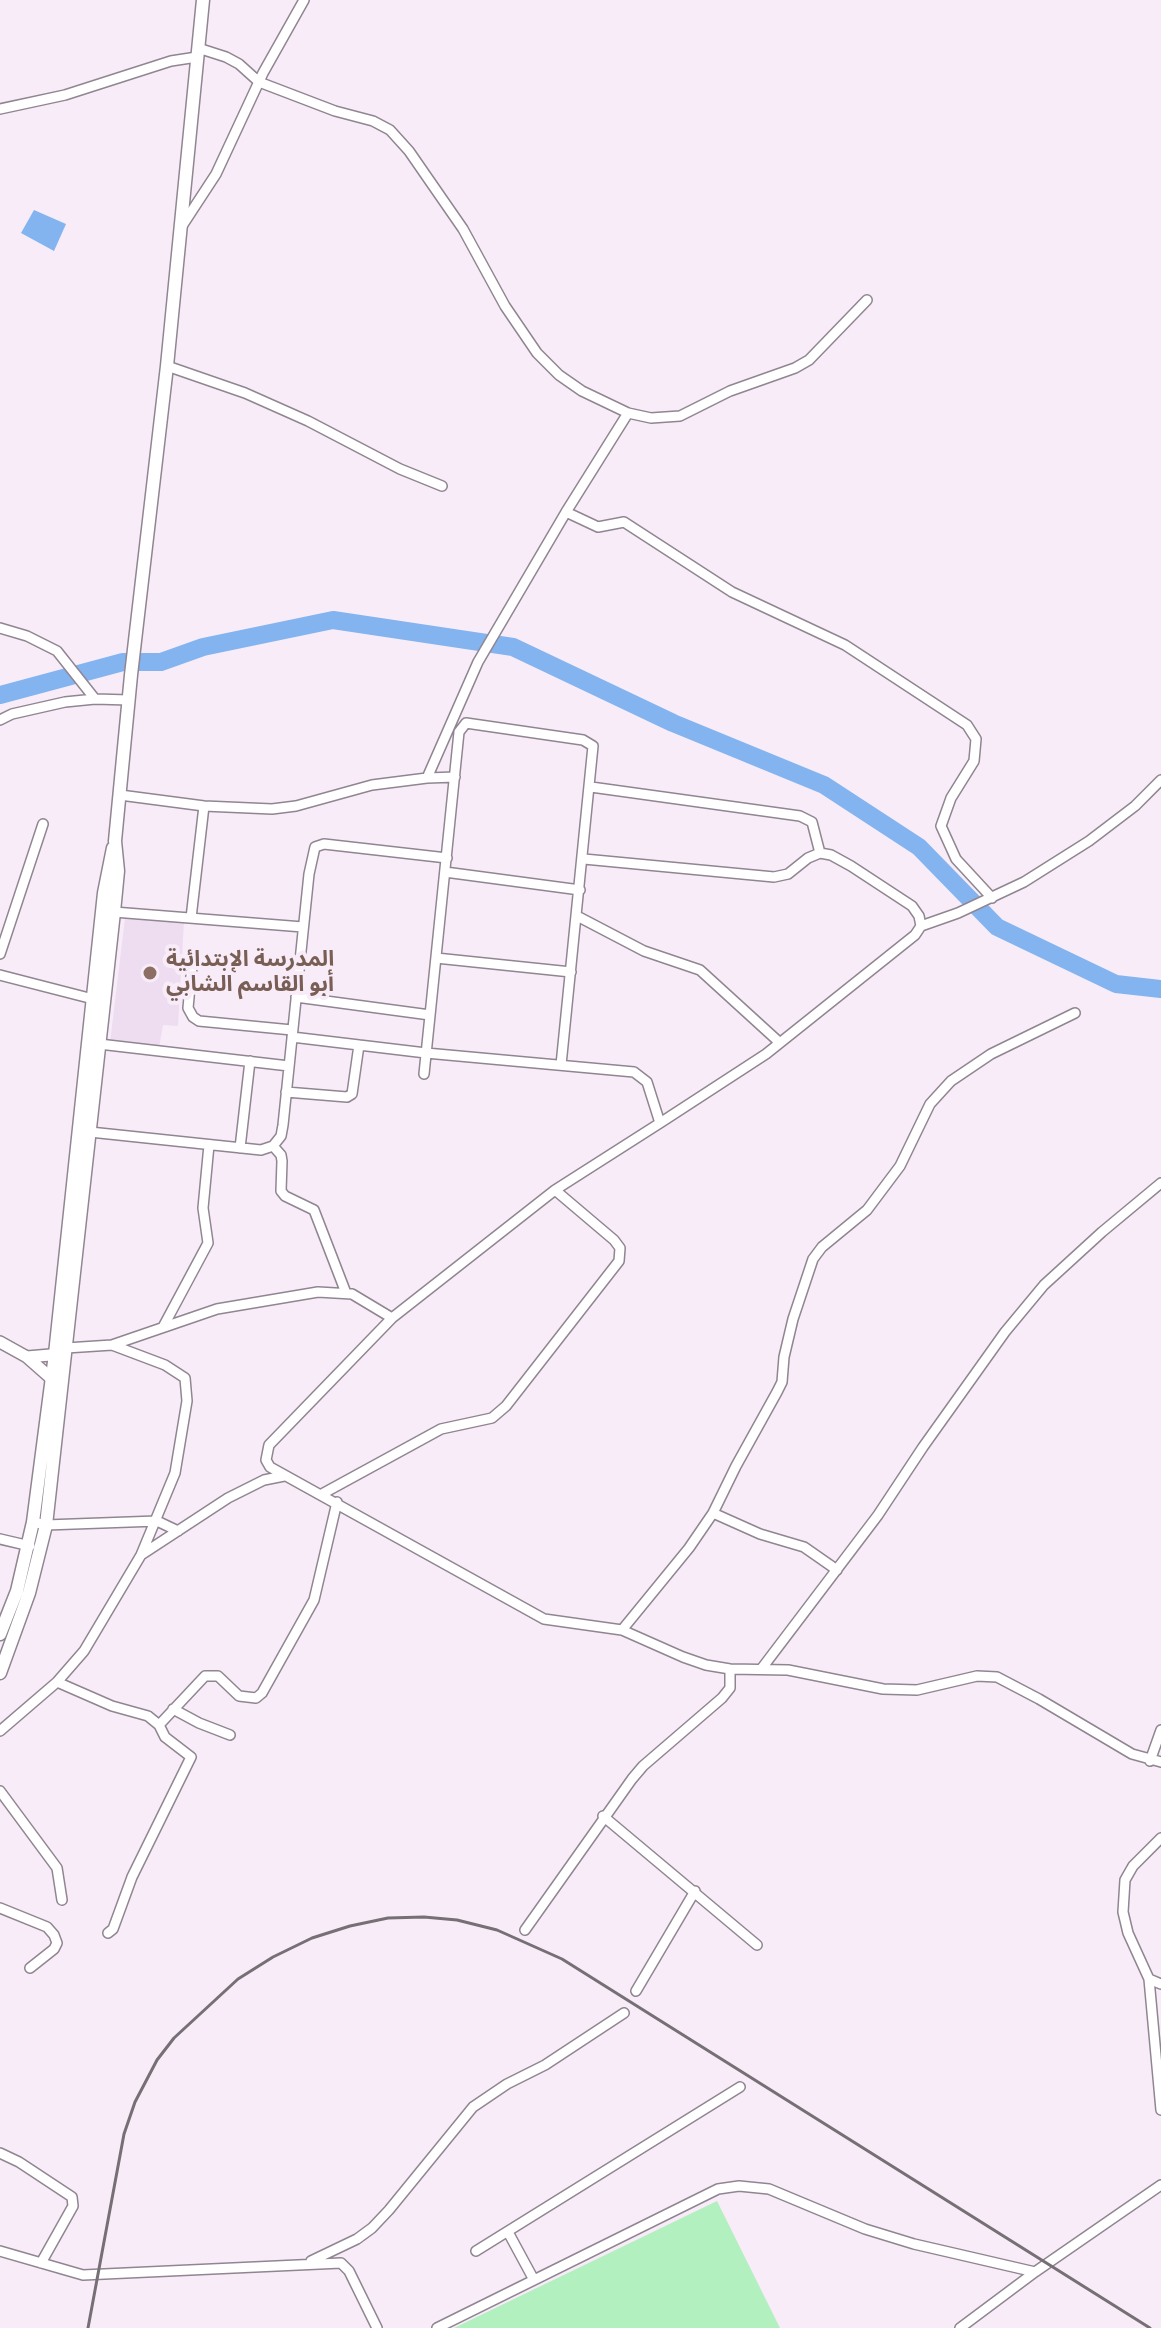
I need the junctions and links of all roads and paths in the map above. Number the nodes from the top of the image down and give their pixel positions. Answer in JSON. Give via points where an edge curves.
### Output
{"nodes":[{"id":1,"x":203,"y":0,"type":"edge"},
{"id":2,"x":304,"y":0,"type":"edge"},
{"id":3,"x":198,"y":53,"type":"junction"},
{"id":4,"x":259,"y":82,"type":"junction"},
{"id":5,"x":0,"y":109,"type":"edge"},
{"id":6,"x":180,"y":229,"type":"junction"},
{"id":7,"x":867,"y":300,"type":"dead end"},
{"id":8,"x":167,"y":366,"type":"junction"},
{"id":9,"x":628,"y":413,"type":"junction"},
{"id":10,"x":442,"y":486,"type":"dead end"},
{"id":11,"x":566,"y":512,"type":"junction"},
{"id":12,"x":0,"y":628,"type":"edge"},
{"id":13,"x":95,"y":699,"type":"junction"},
{"id":14,"x":129,"y":700,"type":"junction"},
{"id":15,"x":0,"y":720,"type":"edge"},
{"id":16,"x":455,"y":777,"type":"junction"},
{"id":17,"x":427,"y":778,"type":"junction"},
{"id":18,"x":1161,"y":780,"type":"edge"},
{"id":19,"x":591,"y":787,"type":"junction"},
{"id":20,"x":120,"y":795,"type":"junction"},
{"id":21,"x":204,"y":806,"type":"junction"},
{"id":22,"x":43,"y":824,"type":"dead end"},
{"id":23,"x":115,"y":841,"type":"junction"},
{"id":24,"x":820,"y":853,"type":"junction"},
{"id":25,"x":447,"y":858,"type":"junction"},
{"id":26,"x":584,"y":859,"type":"junction"},
{"id":27,"x":445,"y":872,"type":"junction"},
{"id":28,"x":580,"y":890,"type":"junction"},
{"id":29,"x":992,"y":898,"type":"junction"},
{"id":30,"x":114,"y":912,"type":"junction"},
{"id":31,"x":577,"y":916,"type":"junction"},
{"id":32,"x":191,"y":918,"type":"junction"},
{"id":33,"x":921,"y":926,"type":"junction"},
{"id":34,"x":303,"y":927,"type":"junction"},
{"id":35,"x":0,"y":954,"type":"edge"},
{"id":36,"x":436,"y":958,"type":"junction"},
{"id":37,"x":192,"y":966,"type":"dead end"},
{"id":38,"x":571,"y":972,"type":"junction"},
{"id":39,"x":0,"y":975,"type":"edge"},
{"id":40,"x":296,"y":997,"type":"junction"},
{"id":41,"x":93,"y":999,"type":"junction"},
{"id":42,"x":1075,"y":1013,"type":"dead end"},
{"id":43,"x":430,"y":1015,"type":"junction"},
{"id":44,"x":292,"y":1034,"type":"junction"},
{"id":45,"x":779,"y":1042,"type":"junction"},
{"id":46,"x":99,"y":1044,"type":"junction"},
{"id":47,"x":359,"y":1045,"type":"junction"},
{"id":48,"x":426,"y":1053,"type":"junction"},
{"id":49,"x":250,"y":1061,"type":"junction"},
{"id":50,"x":561,"y":1065,"type":"junction"},
{"id":51,"x":289,"y":1066,"type":"junction"},
{"id":52,"x":424,"y":1074,"type":"dead end"},
{"id":53,"x":286,"y":1092,"type":"junction"},
{"id":54,"x":660,"y":1123,"type":"junction"},
{"id":55,"x":90,"y":1132,"type":"junction"},
{"id":56,"x":209,"y":1145,"type":"junction"},
{"id":57,"x":273,"y":1146,"type":"junction"},
{"id":58,"x":240,"y":1148,"type":"junction"},
{"id":59,"x":1161,"y":1183,"type":"edge"},
{"id":60,"x":555,"y":1190,"type":"junction"},
{"id":61,"x":346,"y":1293,"type":"junction"},
{"id":62,"x":392,"y":1318,"type":"junction"},
{"id":63,"x":163,"y":1327,"type":"junction"},
{"id":64,"x":0,"y":1342,"type":"edge"},
{"id":65,"x":112,"y":1345,"type":"junction"},
{"id":66,"x":63,"y":1352,"type":"junction"},
{"id":67,"x":27,"y":1357,"type":"junction"},
{"id":68,"x":57,"y":1380,"type":"junction"},
{"id":69,"x":284,"y":1476,"type":"junction"},
{"id":70,"x":322,"y":1494,"type":"junction"},
{"id":71,"x":337,"y":1502,"type":"junction"},
{"id":72,"x":713,"y":1513,"type":"junction"},
{"id":73,"x":157,"y":1521,"type":"junction"},
{"id":74,"x":40,"y":1524,"type":"junction"},
{"id":75,"x":178,"y":1531,"type":"junction"},
{"id":76,"x":0,"y":1539,"type":"edge"},
{"id":77,"x":30,"y":1546,"type":"junction"},
{"id":78,"x":141,"y":1555,"type":"junction"},
{"id":79,"x":837,"y":1570,"type":"junction"},
{"id":80,"x":622,"y":1630,"type":"junction"},
{"id":81,"x":0,"y":1634,"type":"edge"},
{"id":82,"x":762,"y":1668,"type":"junction"},
{"id":83,"x":730,"y":1669,"type":"junction"},
{"id":84,"x":0,"y":1673,"type":"edge"},
{"id":85,"x":57,"y":1682,"type":"junction"},
{"id":86,"x":173,"y":1709,"type":"junction"},
{"id":87,"x":159,"y":1725,"type":"junction"},
{"id":88,"x":1161,"y":1730,"type":"edge"},
{"id":89,"x":0,"y":1731,"type":"edge"},
{"id":90,"x":230,"y":1735,"type":"dead end"},
{"id":91,"x":1156,"y":1762,"type":"edge"},
{"id":92,"x":0,"y":1791,"type":"edge"},
{"id":93,"x":603,"y":1816,"type":"junction"},
{"id":94,"x":1161,"y":1838,"type":"edge"},
{"id":95,"x":695,"y":1891,"type":"junction"},
{"id":96,"x":62,"y":1900,"type":"dead end"},
{"id":97,"x":0,"y":1908,"type":"edge"},
{"id":98,"x":525,"y":1930,"type":"dead end"},
{"id":99,"x":108,"y":1933,"type":"dead end"},
{"id":100,"x":757,"y":1945,"type":"dead end"},
{"id":101,"x":30,"y":1968,"type":"dead end"},
{"id":102,"x":1149,"y":1979,"type":"junction"},
{"id":103,"x":1161,"y":1984,"type":"edge"},
{"id":104,"x":636,"y":1991,"type":"dead end"},
{"id":105,"x":624,"y":2013,"type":"dead end"},
{"id":106,"x":740,"y":2087,"type":"dead end"},
{"id":107,"x":1161,"y":2110,"type":"edge"},
{"id":108,"x":0,"y":2153,"type":"edge"},
{"id":109,"x":1161,"y":2185,"type":"edge"},
{"id":110,"x":508,"y":2232,"type":"junction"},
{"id":111,"x":0,"y":2251,"type":"edge"},
{"id":112,"x":476,"y":2251,"type":"dead end"},
{"id":113,"x":41,"y":2263,"type":"junction"},
{"id":114,"x":304,"y":2264,"type":"junction"},
{"id":115,"x":1035,"y":2272,"type":"junction"},
{"id":116,"x":534,"y":2280,"type":"junction"},
{"id":117,"x":377,"y":2328,"type":"edge"},
{"id":118,"x":437,"y":2328,"type":"edge"},
{"id":119,"x":960,"y":2328,"type":"edge"}],
"edges":[{"from":1,"to":3,"type":"main road"},
{"from":2,"to":4,"type":"street"},
{"from":3,"to":4,"type":"street","via":[[215,52]]},
{"from":3,"to":5,"type":"street"},
{"from":3,"to":6,"type":"main road"},
{"from":4,"to":6,"type":"street","via":[[216,174]]},
{"from":4,"to":9,"type":"street","via":[[373,121],[398,138],[463,229],[537,353],[582,391]]},
{"from":6,"to":8,"type":"main road"},
{"from":7,"to":9,"type":"street","via":[[795,368],[680,416]]},
{"from":8,"to":10,"type":"street","via":[[245,393]]},
{"from":8,"to":14,"type":"main road"},
{"from":9,"to":11,"type":"street"},
{"from":11,"to":17,"type":"street","via":[[478,662]]},
{"from":11,"to":29,"type":"street","via":[[598,527],[624,522],[732,592],[845,645],[967,725],[976,739],[974,761],[941,826],[956,859]]},
{"from":12,"to":13,"type":"street","via":[[57,651]]},
{"from":13,"to":14,"type":"street"},
{"from":13,"to":15,"type":"street"},
{"from":14,"to":20,"type":"main road"},
{"from":16,"to":17,"type":"street"},
{"from":16,"to":19,"type":"street","via":[[460,729],[469,723],[589,742],[594,749]]},
{"from":16,"to":25,"type":"street"},
{"from":17,"to":21,"type":"street","via":[[372,785],[296,806]]},
{"from":18,"to":29,"type":"street","via":[[1089,841]]},
{"from":19,"to":24,"type":"street","via":[[800,816],[812,822]]},
{"from":19,"to":26,"type":"street"},
{"from":20,"to":21,"type":"street"},
{"from":20,"to":23,"type":"main road"},
{"from":21,"to":32,"type":"street"},
{"from":22,"to":35,"type":"street"},
{"from":23,"to":30,"type":"main road"},
{"from":23,"to":41,"type":"main road","via":[[105,881]]},
{"from":24,"to":26,"type":"street","via":[[774,877]]},
{"from":24,"to":33,"type":"street","via":[[851,866],[912,906]]},
{"from":25,"to":27,"type":"street"},
{"from":25,"to":34,"type":"street","via":[[319,845],[313,851]]},
{"from":26,"to":28,"type":"street"},
{"from":27,"to":28,"type":"street"},
{"from":27,"to":36,"type":"street"},
{"from":28,"to":31,"type":"street"},
{"from":29,"to":33,"type":"street"},
{"from":30,"to":32,"type":"street"},
{"from":30,"to":46,"type":"main road"},
{"from":31,"to":38,"type":"street"},
{"from":31,"to":45,"type":"street","via":[[644,951],[700,970]]},
{"from":32,"to":34,"type":"street"},
{"from":33,"to":45,"type":"street"},
{"from":34,"to":40,"type":"street"},
{"from":36,"to":38,"type":"street"},
{"from":36,"to":43,"type":"street"},
{"from":37,"to":44,"type":"street","via":[[188,1008],[193,1017]]},
{"from":38,"to":50,"type":"street"},
{"from":39,"to":41,"type":"street"},
{"from":40,"to":43,"type":"street"},
{"from":40,"to":44,"type":"street"},
{"from":41,"to":66,"type":"main road"},
{"from":42,"to":72,"type":"street","via":[[991,1054],[951,1081],[930,1104],[900,1166],[875,1200],[813,1259],[793,1319],[782,1382]]},
{"from":43,"to":48,"type":"street"},
{"from":44,"to":47,"type":"street"},
{"from":44,"to":51,"type":"street"},
{"from":45,"to":54,"type":"street"},
{"from":46,"to":49,"type":"street"},
{"from":46,"to":55,"type":"main road"},
{"from":47,"to":48,"type":"street"},
{"from":47,"to":53,"type":"street","via":[[352,1094]]},
{"from":48,"to":50,"type":"street"},
{"from":48,"to":52,"type":"street"},
{"from":49,"to":51,"type":"street"},
{"from":49,"to":58,"type":"street"},
{"from":50,"to":54,"type":"street","via":[[641,1075]]},
{"from":51,"to":53,"type":"street"},
{"from":53,"to":57,"type":"street","via":[[281,1136]]},
{"from":54,"to":60,"type":"street"},
{"from":55,"to":56,"type":"street"},
{"from":55,"to":66,"type":"main road"},
{"from":56,"to":58,"type":"street"},
{"from":56,"to":63,"type":"street","via":[[203,1208],[208,1243]]},
{"from":57,"to":58,"type":"street"},
{"from":57,"to":61,"type":"street","via":[[281,1155],[281,1191],[314,1210]]},
{"from":59,"to":79,"type":"street","via":[[1044,1285]]},
{"from":60,"to":62,"type":"street"},
{"from":60,"to":70,"type":"street","via":[[614,1240],[619,1261],[492,1418],[441,1429]]},
{"from":61,"to":62,"type":"street"},
{"from":61,"to":63,"type":"street","via":[[259,1300]]},
{"from":62,"to":69,"type":"street","via":[[269,1445],[266,1460]]},
{"from":63,"to":65,"type":"street"},
{"from":64,"to":67,"type":"street"},
{"from":65,"to":66,"type":"street"},
{"from":65,"to":73,"type":"street","via":[[180,1373],[187,1385],[175,1473]]},
{"from":66,"to":67,"type":"street"},
{"from":66,"to":68,"type":"main road"},
{"from":67,"to":68,"type":"street"},
{"from":68,"to":74,"type":"main road"},
{"from":69,"to":70,"type":"street"},
{"from":69,"to":75,"type":"street","via":[[228,1498]]},
{"from":70,"to":71,"type":"street"},
{"from":71,"to":80,"type":"street","via":[[544,1619]]},
{"from":71,"to":86,"type":"street","via":[[314,1600],[262,1693],[256,1698],[239,1696],[211,1674]]},
{"from":72,"to":79,"type":"street","via":[[804,1547]]},
{"from":72,"to":80,"type":"street"},
{"from":73,"to":74,"type":"street"},
{"from":73,"to":75,"type":"street"},
{"from":73,"to":78,"type":"street"},
{"from":74,"to":77,"type":"main road"},
{"from":74,"to":84,"type":"main road","via":[[29,1593]]},
{"from":75,"to":78,"type":"street"},
{"from":76,"to":77,"type":"street"},
{"from":77,"to":81,"type":"main road"},
{"from":78,"to":85,"type":"street","via":[[84,1651]]},
{"from":79,"to":82,"type":"street"},
{"from":80,"to":83,"type":"street","via":[[683,1657]]},
{"from":82,"to":83,"type":"street"},
{"from":82,"to":91,"type":"street","via":[[883,1689],[917,1690],[977,1676],[997,1677],[1132,1754]]},
{"from":83,"to":93,"type":"street","via":[[730,1688],[722,1698],[643,1766]]},
{"from":85,"to":87,"type":"street","via":[[148,1716]]},
{"from":85,"to":89,"type":"street"},
{"from":86,"to":87,"type":"street"},
{"from":86,"to":90,"type":"street"},
{"from":87,"to":99,"type":"street","via":[[191,1761]]},
{"from":88,"to":91,"type":"street"},
{"from":92,"to":96,"type":"street","via":[[57,1868]]},
{"from":93,"to":95,"type":"street"},
{"from":93,"to":98,"type":"street"},
{"from":94,"to":102,"type":"street","via":[[1125,1880],[1128,1933]]},
{"from":95,"to":100,"type":"street"},
{"from":95,"to":104,"type":"street"},
{"from":97,"to":101,"type":"street","via":[[47,1927],[54,1935],[54,1949]]},
{"from":102,"to":103,"type":"street"},
{"from":102,"to":107,"type":"street"},
{"from":105,"to":114,"type":"street","via":[[479,2102],[372,2228]]},
{"from":106,"to":110,"type":"street"},
{"from":108,"to":113,"type":"street","via":[[72,2197],[73,2206]]},
{"from":109,"to":115,"type":"street"},
{"from":110,"to":112,"type":"street"},
{"from":110,"to":116,"type":"street"},
{"from":111,"to":113,"type":"street"},
{"from":113,"to":114,"type":"street","via":[[96,2275]]},
{"from":114,"to":117,"type":"street","via":[[345,2266]]},
{"from":115,"to":116,"type":"street","via":[[914,2244],[769,2189],[739,2186],[718,2189]]},
{"from":115,"to":119,"type":"street"},
{"from":116,"to":118,"type":"street"}]}
